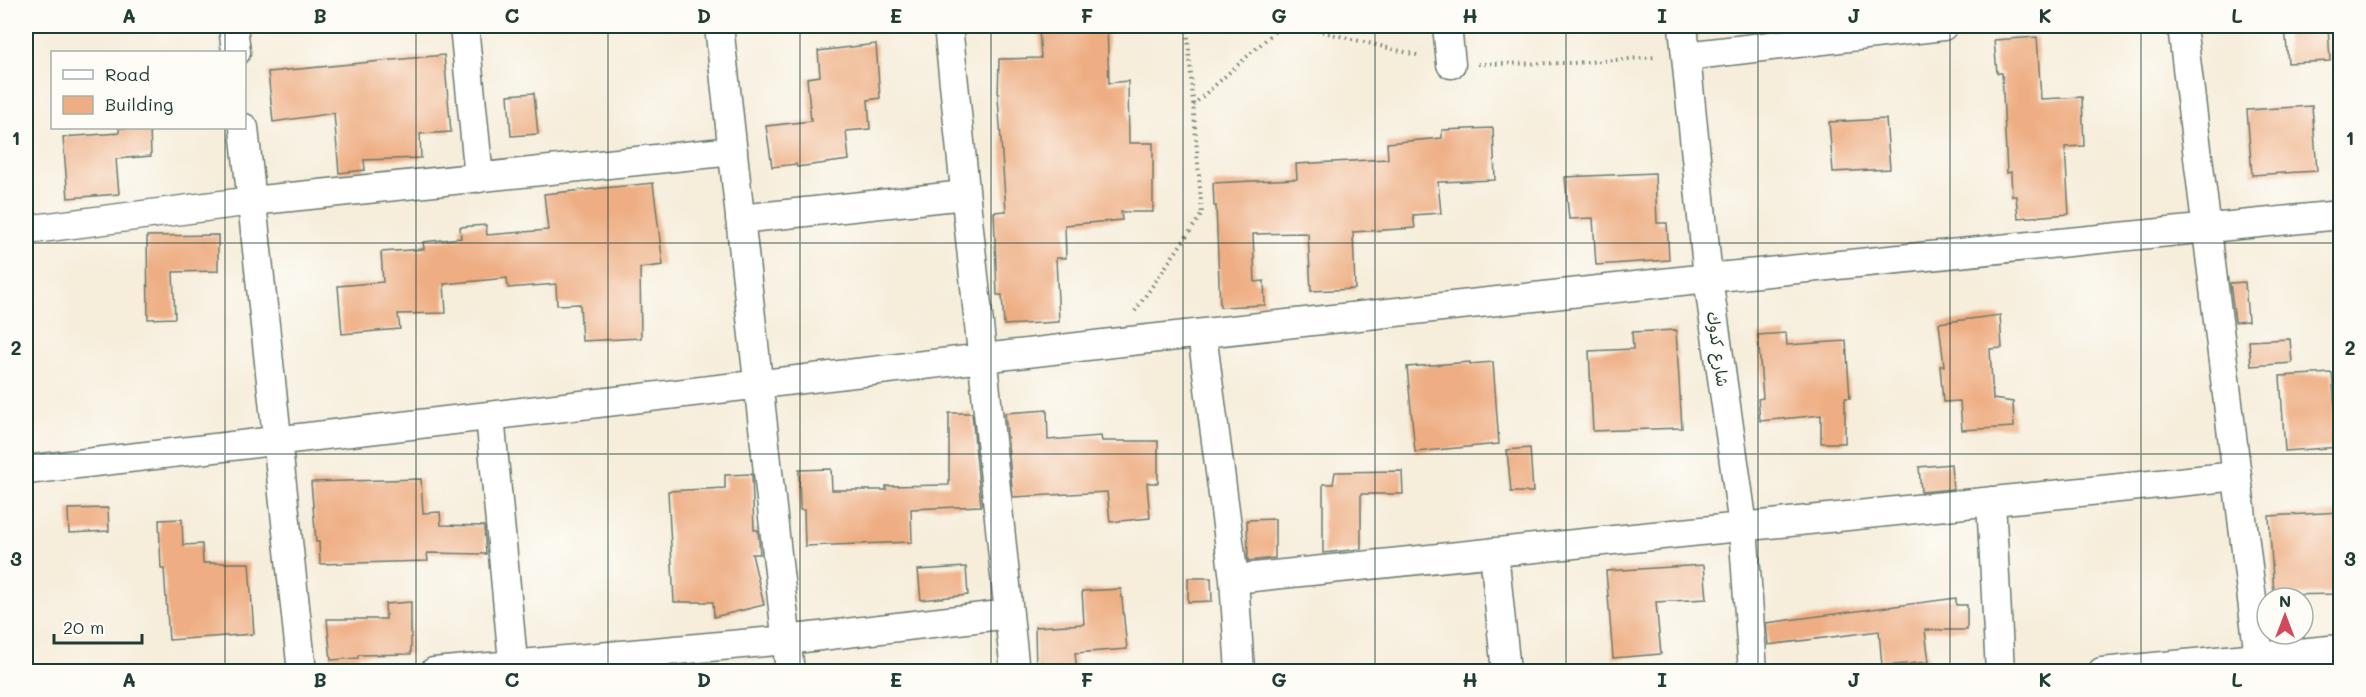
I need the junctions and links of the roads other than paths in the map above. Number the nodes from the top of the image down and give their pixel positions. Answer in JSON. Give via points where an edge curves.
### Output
{"nodes":[{"id":1,"x":233,"y":26,"type":"edge"},
{"id":2,"x":464,"y":26,"type":"edge"},
{"id":3,"x":719,"y":26,"type":"edge"},
{"id":4,"x":948,"y":26,"type":"edge"},
{"id":5,"x":1447,"y":26,"type":"edge"},
{"id":6,"x":1683,"y":26,"type":"edge"},
{"id":7,"x":1928,"y":26,"type":"edge"},
{"id":8,"x":2181,"y":26,"type":"edge"},
{"id":9,"x":236,"y":51,"type":"edge"},
{"id":10,"x":1686,"y":56,"type":"junction"},
{"id":11,"x":1451,"y":64,"type":"road end"},
{"id":12,"x":244,"y":129,"type":"edge"},
{"id":13,"x":733,"y":151,"type":"junction"},
{"id":14,"x":479,"y":178,"type":"junction"},
{"id":15,"x":965,"y":195,"type":"junction"},
{"id":16,"x":252,"y":201,"type":"junction"},
{"id":17,"x":2340,"y":215,"type":"edge"},
{"id":18,"x":740,"y":219,"type":"junction"},
{"id":19,"x":2207,"y":228,"type":"junction"},
{"id":20,"x":26,"y":230,"type":"edge"},
{"id":21,"x":1708,"y":278,"type":"junction"},
{"id":22,"x":1203,"y":334,"type":"junction"},
{"id":23,"x":982,"y":358,"type":"junction"},
{"id":24,"x":759,"y":385,"type":"junction"},
{"id":25,"x":490,"y":416,"type":"junction"},
{"id":26,"x":278,"y":441,"type":"junction"},
{"id":27,"x":26,"y":470,"type":"edge"},
{"id":28,"x":2237,"y":476,"type":"junction"},
{"id":29,"x":1990,"y":501,"type":"junction"},
{"id":30,"x":1743,"y":526,"type":"junction"},
{"id":31,"x":1494,"y":552,"type":"junction"},
{"id":32,"x":1233,"y":579,"type":"junction"},
{"id":33,"x":1009,"y":615,"type":"junction"},
{"id":34,"x":786,"y":640,"type":"junction"},
{"id":35,"x":2340,"y":649,"type":"edge"},
{"id":36,"x":2259,"y":657,"type":"junction"},
{"id":37,"x":514,"y":668,"type":"edge"},
{"id":38,"x":302,"y":672,"type":"edge"},
{"id":39,"x":434,"y":672,"type":"edge"},
{"id":40,"x":790,"y":672,"type":"edge"},
{"id":41,"x":1015,"y":672,"type":"edge"},
{"id":42,"x":1240,"y":672,"type":"edge"},
{"id":43,"x":1506,"y":672,"type":"edge"},
{"id":44,"x":1753,"y":672,"type":"edge"},
{"id":45,"x":2000,"y":672,"type":"edge"},
{"id":46,"x":2102,"y":672,"type":"edge"}],
"edges":[{"from":1,"to":9,"type":"street"},
{"from":2,"to":14,"type":"street"},
{"from":3,"to":13,"type":"street"},
{"from":4,"to":15,"type":"street"},
{"from":5,"to":11,"type":"street"},
{"from":6,"to":10,"type":"street","name":"شارع كدوك"},
{"from":7,"to":10,"type":"street"},
{"from":8,"to":19,"type":"street"},
{"from":10,"to":21,"type":"street","name":"شارع كدوك"},
{"from":12,"to":16,"type":"street"},
{"from":13,"to":14,"type":"street"},
{"from":13,"to":18,"type":"street"},
{"from":14,"to":16,"type":"street"},
{"from":15,"to":18,"type":"street"},
{"from":15,"to":23,"type":"street"},
{"from":16,"to":20,"type":"street"},
{"from":16,"to":26,"type":"street"},
{"from":17,"to":19,"type":"street"},
{"from":18,"to":24,"type":"street"},
{"from":19,"to":21,"type":"street"},
{"from":19,"to":28,"type":"street"},
{"from":21,"to":22,"type":"street"},
{"from":21,"to":30,"type":"street","name":"شارع كدوك"},
{"from":22,"to":23,"type":"street"},
{"from":22,"to":32,"type":"street"},
{"from":23,"to":24,"type":"street"},
{"from":23,"to":33,"type":"street"},
{"from":24,"to":25,"type":"street"},
{"from":24,"to":34,"type":"street"},
{"from":25,"to":26,"type":"street"},
{"from":25,"to":37,"type":"street"},
{"from":26,"to":27,"type":"street"},
{"from":26,"to":38,"type":"street"},
{"from":28,"to":29,"type":"street"},
{"from":28,"to":36,"type":"street"},
{"from":29,"to":30,"type":"street"},
{"from":29,"to":45,"type":"street"},
{"from":30,"to":31,"type":"street"},
{"from":30,"to":44,"type":"street","name":"شارع كدوك"},
{"from":31,"to":32,"type":"street"},
{"from":31,"to":43,"type":"street"},
{"from":32,"to":42,"type":"street"},
{"from":33,"to":34,"type":"street"},
{"from":33,"to":41,"type":"street"},
{"from":34,"to":37,"type":"street"},
{"from":34,"to":40,"type":"street"},
{"from":35,"to":36,"type":"street"},
{"from":36,"to":46,"type":"street"},
{"from":37,"to":39,"type":"street"}]}
